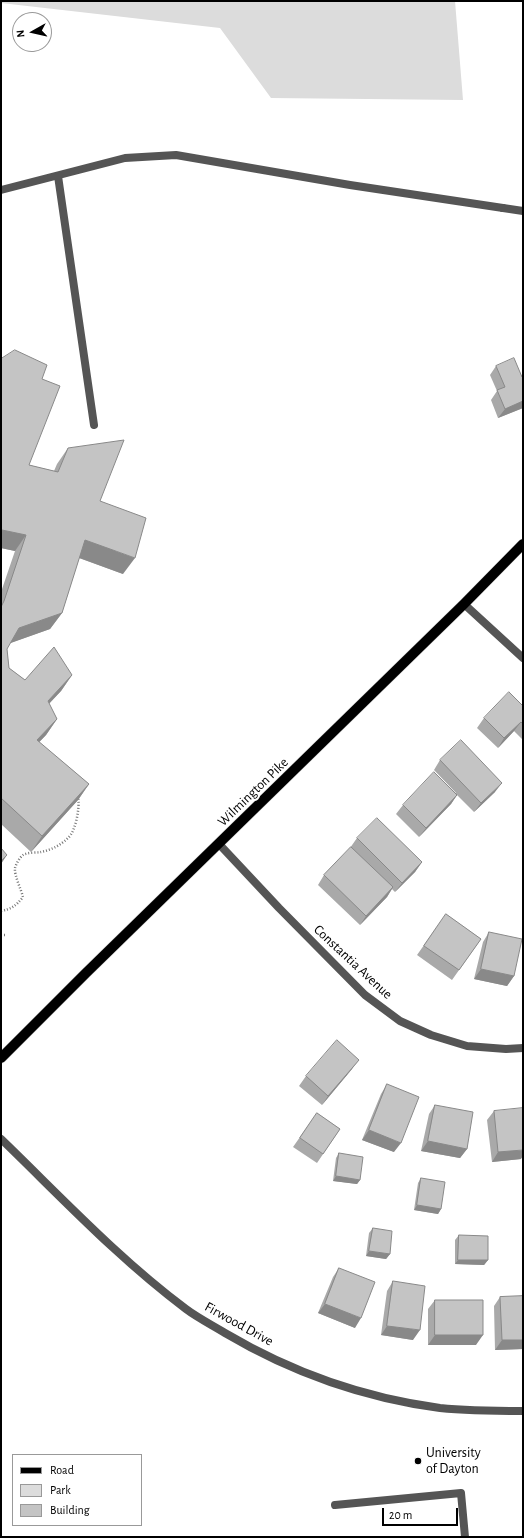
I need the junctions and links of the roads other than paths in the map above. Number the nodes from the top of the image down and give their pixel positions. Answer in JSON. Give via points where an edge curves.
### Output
{"nodes":[{"id":1,"x":58,"y":176,"type":"junction"},
{"id":2,"x":1,"y":190,"type":"edge"},
{"id":3,"x":523,"y":211,"type":"edge"},
{"id":4,"x":94,"y":426,"type":"dead end"},
{"id":5,"x":523,"y":544,"type":"edge"},
{"id":6,"x":464,"y":604,"type":"junction"},
{"id":7,"x":523,"y":658,"type":"edge"},
{"id":8,"x":219,"y":844,"type":"junction"},
{"id":9,"x":523,"y":1048,"type":"edge"},
{"id":10,"x":1,"y":1058,"type":"edge"},
{"id":11,"x":1,"y":1139,"type":"edge"},
{"id":12,"x":523,"y":1411,"type":"edge"},
{"id":13,"x":335,"y":1505,"type":"dead end"},
{"id":14,"x":465,"y":1537,"type":"edge"}],
"edges":[{"from":1,"to":2,"type":"street"},
{"from":1,"to":3,"type":"street","via":[[124,158],[176,155]]},
{"from":1,"to":4,"type":"street"},
{"from":5,"to":6,"type":"main road","name":"Wilmington Pike"},
{"from":6,"to":7,"type":"street"},
{"from":6,"to":8,"type":"main road","name":"Wilmington Pike"},
{"from":8,"to":9,"type":"street","name":"Constantia Avenue","via":[[366,995],[400,1021],[431,1036],[467,1046]]},
{"from":8,"to":10,"type":"main road","name":"Wilmington Pike"},
{"from":11,"to":12,"type":"street","name":"Firwood Drive","via":[[132,1265],[186,1308],[250,1347],[301,1371],[353,1389],[402,1401],[441,1408]]},
{"from":13,"to":14,"type":"street","via":[[461,1493]]}]}
